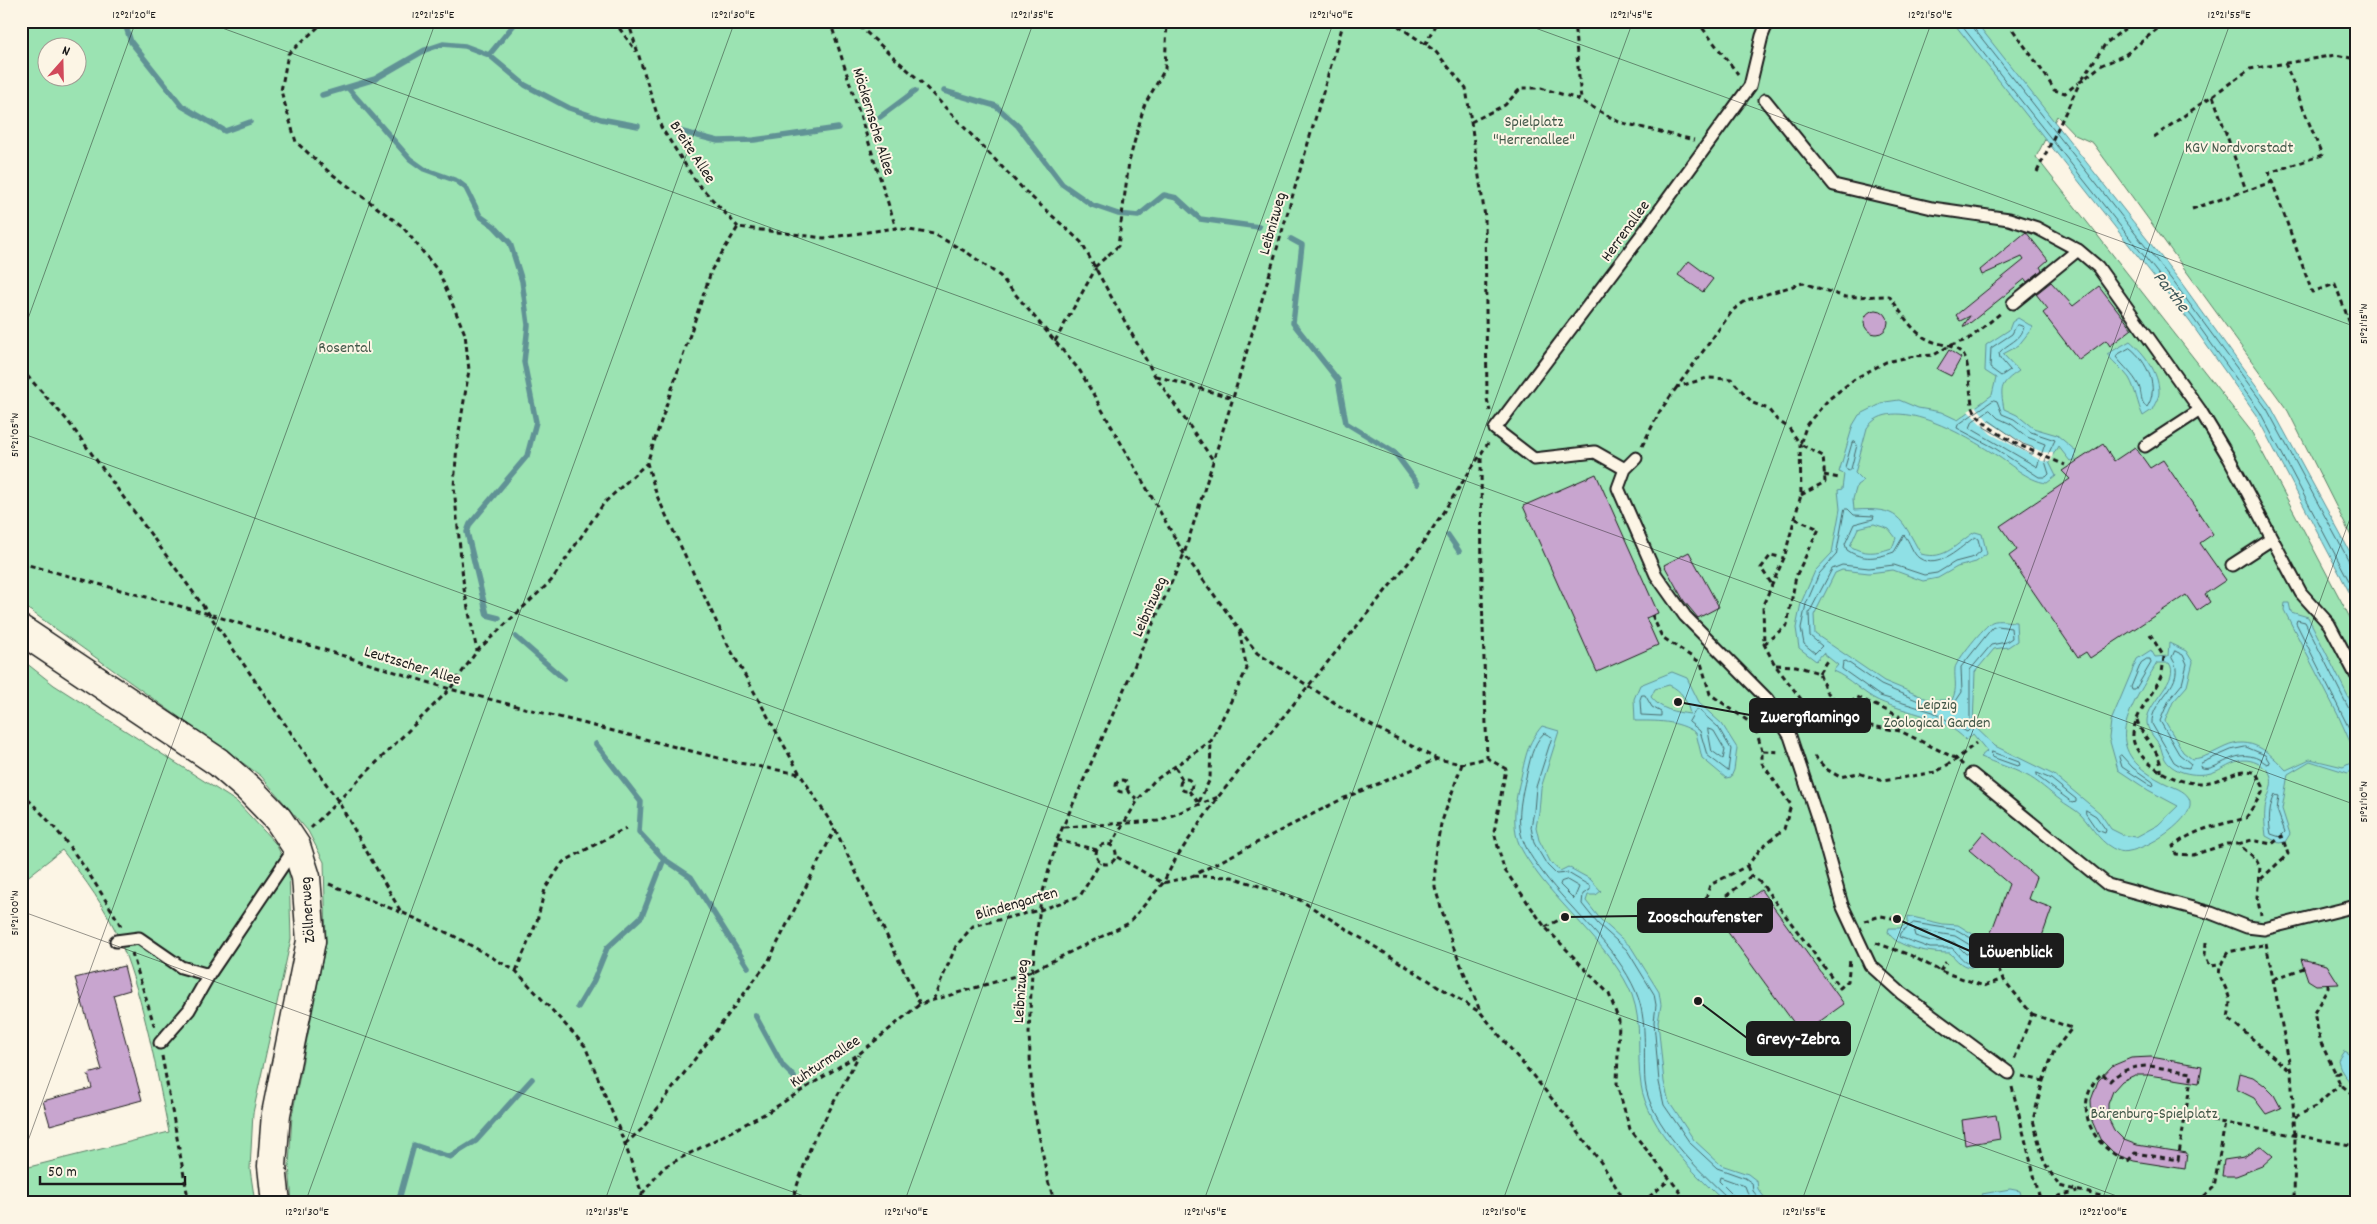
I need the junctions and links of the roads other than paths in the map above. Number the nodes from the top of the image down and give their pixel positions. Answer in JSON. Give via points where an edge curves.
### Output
{"nodes":[{"id":1,"x":1768,"y":21,"type":"edge"},
{"id":2,"x":1765,"y":100,"type":"dead end"},
{"id":3,"x":2078,"y":250,"type":"junction"},
{"id":4,"x":2013,"y":303,"type":"road end"},
{"id":5,"x":2200,"y":410,"type":"junction"},
{"id":6,"x":2145,"y":446,"type":"dead end"},
{"id":7,"x":1636,"y":458,"type":"road end"},
{"id":8,"x":1625,"y":469,"type":"junction"},
{"id":9,"x":2272,"y":539,"type":"junction"},
{"id":10,"x":2232,"y":564,"type":"dead end"},
{"id":11,"x":21,"y":630,"type":"edge"},
{"id":12,"x":2356,"y":675,"type":"edge"},
{"id":13,"x":1972,"y":774,"type":"road end"},
{"id":14,"x":296,"y":846,"type":"junction"},
{"id":15,"x":2356,"y":906,"type":"edge"},
{"id":16,"x":116,"y":941,"type":"dead end"},
{"id":17,"x":209,"y":975,"type":"junction"},
{"id":18,"x":160,"y":1043,"type":"road end"},
{"id":19,"x":2009,"y":1073,"type":"road end"},
{"id":20,"x":276,"y":1203,"type":"edge"}],
"edges":[{"from":1,"to":8,"type":"lane","name":"Herrenallee","via":[[1750,86],[1495,429],[1534,460],[1595,452]]},
{"from":2,"to":3,"type":"lane","via":[[1834,185],[1932,208],[2009,219],[2037,228]]},
{"from":3,"to":4,"type":"lane"},
{"from":3,"to":5,"type":"lane","via":[[2098,266]]},
{"from":5,"to":6,"type":"lane"},
{"from":5,"to":9,"type":"lane"},
{"from":7,"to":8,"type":"lane"},
{"from":8,"to":19,"type":"lane","via":[[1618,488],[1656,575],[1685,616],[1767,698],[1790,736],[1820,823],[1842,905],[1870,965],[1908,998]]},
{"from":9,"to":10,"type":"lane"},
{"from":9,"to":12,"type":"lane","via":[[2301,593],[2329,624]]},
{"from":11,"to":14,"type":"main road","name":"Zöllnerweg","via":[[218,762],[278,819]]},
{"from":13,"to":15,"type":"lane","via":[[2108,885],[2212,913],[2247,927],[2264,929]]},
{"from":14,"to":17,"type":"lane"},
{"from":14,"to":20,"type":"main road","name":"Zöllnerweg","via":[[306,877],[311,941],[276,1114],[272,1166]]},
{"from":16,"to":17,"type":"lane","via":[[139,938],[181,967]]},
{"from":17,"to":18,"type":"lane","via":[[189,1010]]}]}
